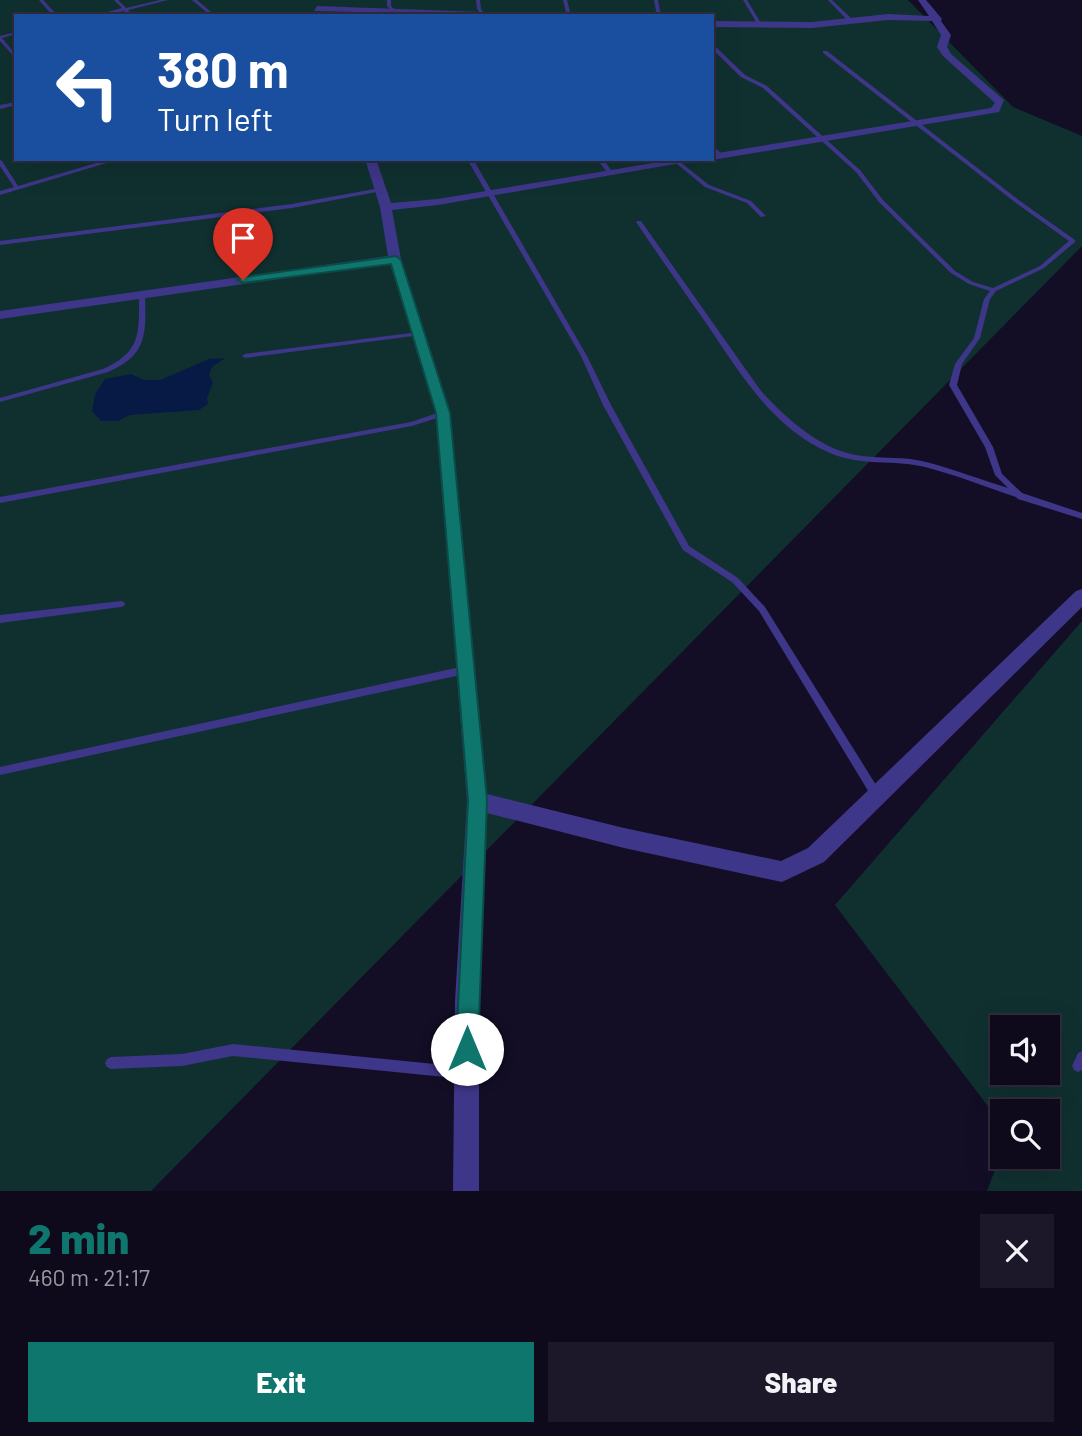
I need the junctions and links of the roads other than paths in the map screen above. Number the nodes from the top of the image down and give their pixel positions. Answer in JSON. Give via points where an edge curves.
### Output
{"nodes":[{"id":1,"x":41,"y":0,"type":"edge"},
{"id":2,"x":116,"y":0,"type":"edge"},
{"id":3,"x":166,"y":0,"type":"edge"},
{"id":4,"x":194,"y":0,"type":"edge"},
{"id":5,"x":389,"y":0,"type":"edge"},
{"id":6,"x":745,"y":0,"type":"edge"},
{"id":7,"x":830,"y":0,"type":"edge"},
{"id":8,"x":922,"y":0,"type":"edge"},
{"id":9,"x":317,"y":8,"type":"edge"},
{"id":10,"x":125,"y":9,"type":"junction"},
{"id":11,"x":397,"y":13,"type":"edge"},
{"id":12,"x":54,"y":14,"type":"edge"},
{"id":13,"x":103,"y":14,"type":"edge"},
{"id":14,"x":130,"y":14,"type":"edge"},
{"id":15,"x":212,"y":14,"type":"edge"},
{"id":16,"x":440,"y":14,"type":"edge"},
{"id":17,"x":938,"y":19,"type":"junction"},
{"id":18,"x":851,"y":21,"type":"junction"},
{"id":19,"x":760,"y":23,"type":"junction"},
{"id":20,"x":714,"y":24,"type":"edge"},
{"id":21,"x":0,"y":38,"type":"edge"},
{"id":22,"x":715,"y":49,"type":"dead end"},
{"id":23,"x":825,"y":52,"type":"dead end"},
{"id":24,"x":14,"y":56,"type":"edge"},
{"id":25,"x":920,"y":123,"type":"junction"},
{"id":26,"x":822,"y":139,"type":"junction"},
{"id":27,"x":716,"y":156,"type":"edge"},
{"id":28,"x":371,"y":161,"type":"edge"},
{"id":29,"x":471,"y":161,"type":"edge"},
{"id":30,"x":601,"y":161,"type":"edge"},
{"id":31,"x":689,"y":161,"type":"edge"},
{"id":32,"x":0,"y":162,"type":"edge"},
{"id":33,"x":95,"y":162,"type":"edge"},
{"id":34,"x":679,"y":163,"type":"junction"},
{"id":35,"x":611,"y":174,"type":"junction"},
{"id":36,"x":17,"y":188,"type":"junction"},
{"id":37,"x":0,"y":192,"type":"edge"},
{"id":38,"x":488,"y":194,"type":"junction"},
{"id":39,"x":383,"y":198,"type":"junction"},
{"id":40,"x":763,"y":216,"type":"dead end"},
{"id":41,"x":639,"y":222,"type":"dead end"},
{"id":42,"x":0,"y":243,"type":"edge"},
{"id":43,"x":396,"y":260,"type":"junction"},
{"id":44,"x":994,"y":290,"type":"junction"},
{"id":45,"x":142,"y":294,"type":"junction"},
{"id":46,"x":0,"y":315,"type":"edge"},
{"id":47,"x":419,"y":334,"type":"junction"},
{"id":48,"x":245,"y":356,"type":"dead end"},
{"id":49,"x":0,"y":400,"type":"edge"},
{"id":50,"x":443,"y":413,"type":"junction"},
{"id":51,"x":1021,"y":497,"type":"junction"},
{"id":52,"x":0,"y":500,"type":"edge"},
{"id":53,"x":1082,"y":516,"type":"edge"},
{"id":54,"x":1082,"y":596,"type":"edge"},
{"id":55,"x":121,"y":604,"type":"dead end"},
{"id":56,"x":0,"y":619,"type":"edge"},
{"id":57,"x":465,"y":670,"type":"junction"},
{"id":58,"x":0,"y":771,"type":"edge"},
{"id":59,"x":877,"y":796,"type":"junction"},
{"id":60,"x":477,"y":800,"type":"junction"},
{"id":61,"x":111,"y":1063,"type":"dead end"},
{"id":62,"x":467,"y":1073,"type":"junction"},
{"id":63,"x":466,"y":1191,"type":"edge"}],
"edges":[{"from":1,"to":12,"type":"lane"},
{"from":2,"to":10,"type":"lane"},
{"from":3,"to":10,"type":"lane"},
{"from":4,"to":15,"type":"lane"},
{"from":5,"to":11,"type":"lane"},
{"from":6,"to":19,"type":"lane"},
{"from":7,"to":18,"type":"lane"},
{"from":8,"to":17,"type":"street"},
{"from":9,"to":11,"type":"street"},
{"from":10,"to":13,"type":"lane"},
{"from":10,"to":14,"type":"lane"},
{"from":11,"to":16,"type":"street"},
{"from":17,"to":18,"type":"street"},
{"from":17,"to":25,"type":"street","via":[[946,35],[942,47],[948,56],[1000,106]]},
{"from":18,"to":19,"type":"street"},
{"from":19,"to":20,"type":"street"},
{"from":21,"to":24,"type":"lane"},
{"from":22,"to":26,"type":"lane"},
{"from":23,"to":25,"type":"lane"},
{"from":25,"to":26,"type":"street"},
{"from":25,"to":44,"type":"lane","via":[[1073,241],[1042,267]]},
{"from":26,"to":27,"type":"street"},
{"from":26,"to":44,"type":"lane","via":[[953,272]]},
{"from":28,"to":39,"type":"street"},
{"from":29,"to":38,"type":"lane"},
{"from":30,"to":35,"type":"lane"},
{"from":31,"to":34,"type":"street"},
{"from":32,"to":36,"type":"lane"},
{"from":33,"to":36,"type":"lane"},
{"from":34,"to":35,"type":"street"},
{"from":34,"to":40,"type":"lane","via":[[707,186],[749,202]]},
{"from":35,"to":38,"type":"street"},
{"from":36,"to":37,"type":"lane"},
{"from":38,"to":39,"type":"street"},
{"from":38,"to":59,"type":"lane","via":[[533,266],[687,548],[735,580],[762,609]]},
{"from":39,"to":42,"type":"lane"},
{"from":39,"to":43,"type":"street"},
{"from":41,"to":51,"type":"lane","via":[[758,393],[779,416],[836,452],[860,459],[925,464]]},
{"from":43,"to":45,"type":"street"},
{"from":43,"to":47,"type":"street"},
{"from":44,"to":51,"type":"lane","via":[[953,385],[989,447],[999,475]]},
{"from":45,"to":46,"type":"street"},
{"from":45,"to":49,"type":"lane","via":[[143,326],[129,359],[101,373]]},
{"from":47,"to":48,"type":"lane"},
{"from":47,"to":50,"type":"street"},
{"from":50,"to":52,"type":"lane","via":[[412,424]]},
{"from":50,"to":57,"type":"street"},
{"from":51,"to":53,"type":"lane"},
{"from":54,"to":59,"type":"street"},
{"from":55,"to":56,"type":"lane"},
{"from":57,"to":58,"type":"lane"},
{"from":57,"to":60,"type":"street"},
{"from":59,"to":60,"type":"street","via":[[816,855],[782,872]]},
{"from":60,"to":62,"type":"street"},
{"from":61,"to":62,"type":"lane","via":[[182,1060],[233,1050]]},
{"from":62,"to":63,"type":"street"}]}
